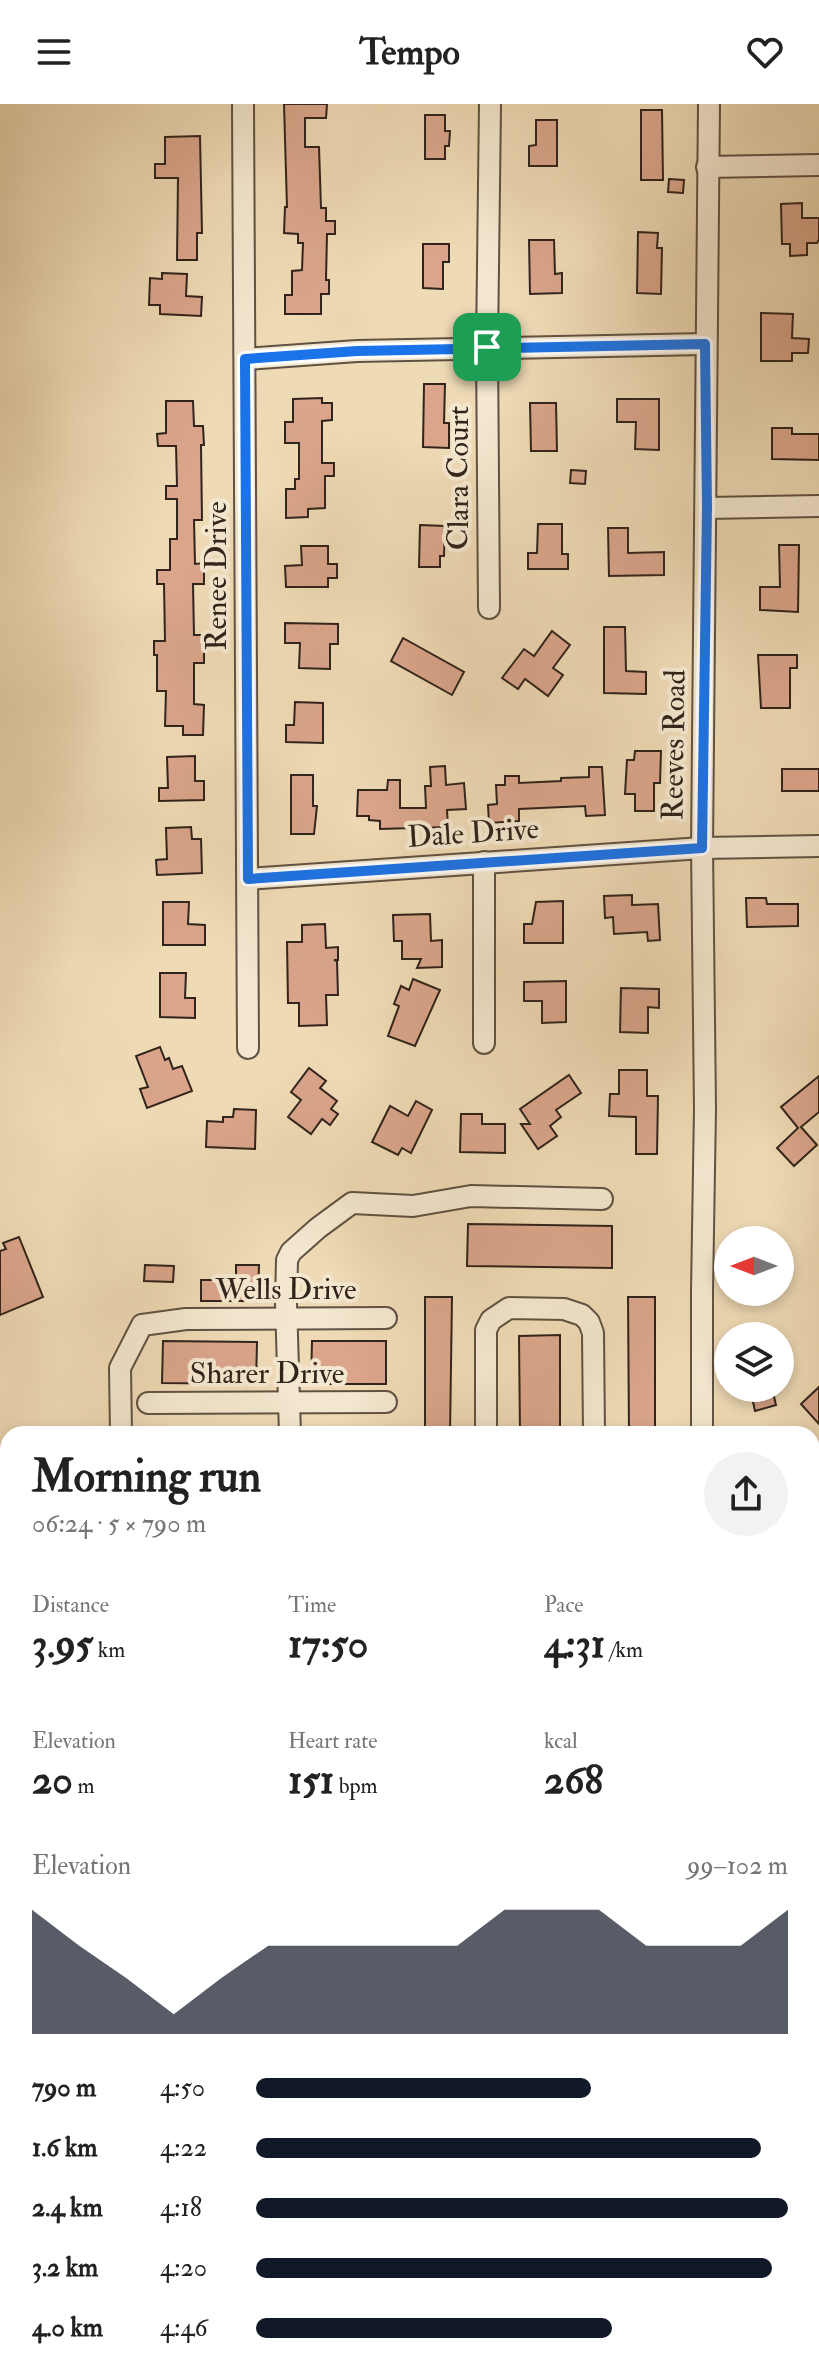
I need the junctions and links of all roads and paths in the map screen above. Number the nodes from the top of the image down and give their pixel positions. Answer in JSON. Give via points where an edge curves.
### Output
{"nodes":[{"id":1,"x":243,"y":104,"type":"edge"},
{"id":2,"x":490,"y":104,"type":"edge"},
{"id":3,"x":709,"y":104,"type":"edge"},
{"id":4,"x":819,"y":165,"type":"edge"},
{"id":5,"x":707,"y":167,"type":"junction"},
{"id":6,"x":705,"y":344,"type":"junction"},
{"id":7,"x":487,"y":347,"type":"junction"},
{"id":8,"x":245,"y":359,"type":"junction"},
{"id":9,"x":819,"y":506,"type":"edge"},
{"id":10,"x":707,"y":508,"type":"junction"},
{"id":11,"x":489,"y":608,"type":"dead end"},
{"id":12,"x":819,"y":846,"type":"edge"},
{"id":13,"x":702,"y":848,"type":"junction"},
{"id":14,"x":484,"y":862,"type":"junction"},
{"id":15,"x":248,"y":879,"type":"junction"},
{"id":16,"x":484,"y":1043,"type":"dead end"},
{"id":17,"x":248,"y":1048,"type":"dead end"},
{"id":18,"x":602,"y":1199,"type":"dead end"},
{"id":19,"x":386,"y":1318,"type":"dead end"},
{"id":20,"x":287,"y":1319,"type":"junction"},
{"id":21,"x":386,"y":1402,"type":"dead end"},
{"id":22,"x":148,"y":1403,"type":"dead end"},
{"id":23,"x":289,"y":1403,"type":"junction"},
{"id":24,"x":121,"y":1426,"type":"edge"},
{"id":25,"x":290,"y":1426,"type":"edge"},
{"id":26,"x":486,"y":1426,"type":"edge"},
{"id":27,"x":594,"y":1426,"type":"edge"},
{"id":28,"x":702,"y":1426,"type":"edge"}],
"edges":[{"from":1,"to":8,"type":"street","name":"Renee Drive"},
{"from":2,"to":7,"type":"street","name":"Clara Court"},
{"from":3,"to":5,"type":"street","name":"Reeves Road"},
{"from":4,"to":5,"type":"street"},
{"from":5,"to":6,"type":"street","name":"Reeves Road"},
{"from":6,"to":7,"type":"street"},
{"from":6,"to":10,"type":"street","name":"Reeves Road"},
{"from":7,"to":8,"type":"street"},
{"from":7,"to":11,"type":"street","name":"Clara Court"},
{"from":8,"to":15,"type":"street","name":"Renee Drive"},
{"from":9,"to":10,"type":"street"},
{"from":10,"to":13,"type":"street","name":"Reeves Road"},
{"from":12,"to":13,"type":"street","name":"Dale Drive"},
{"from":13,"to":14,"type":"street","name":"Dale Drive"},
{"from":13,"to":28,"type":"street","name":"Reeves Road"},
{"from":14,"to":15,"type":"street","name":"Dale Drive"},
{"from":14,"to":16,"type":"street"},
{"from":15,"to":17,"type":"street","name":"Renee Drive"},
{"from":18,"to":20,"type":"street","via":[[471,1196],[413,1206],[352,1203],[288,1257]]},
{"from":19,"to":20,"type":"street","name":"Wells Drive"},
{"from":20,"to":23,"type":"street"},
{"from":20,"to":24,"type":"street","name":"Wells Drive","via":[[186,1319],[142,1325],[120,1368]]},
{"from":21,"to":23,"type":"street","name":"Sharer Drive"},
{"from":22,"to":23,"type":"street","name":"Sharer Drive"},
{"from":23,"to":25,"type":"street"},
{"from":26,"to":27,"type":"street","via":[[486,1330],[509,1308],[564,1309],[589,1322]]}]}
